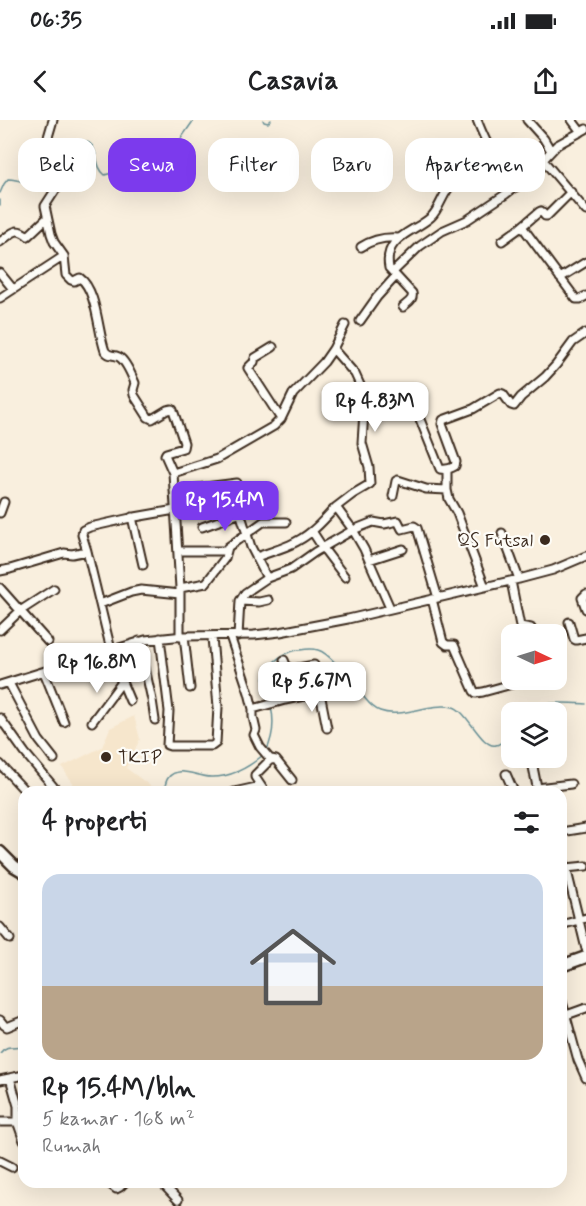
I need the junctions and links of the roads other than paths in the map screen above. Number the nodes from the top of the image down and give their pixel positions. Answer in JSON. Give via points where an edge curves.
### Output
{"nodes":[{"id":1,"x":53,"y":120,"type":"edge"},
{"id":2,"x":477,"y":120,"type":"edge"},
{"id":3,"x":527,"y":120,"type":"edge"},
{"id":4,"x":572,"y":120,"type":"edge"},
{"id":5,"x":584,"y":131,"type":"edge"},
{"id":6,"x":484,"y":138,"type":"edge"},
{"id":7,"x":551,"y":151,"type":"junction"},
{"id":8,"x":545,"y":157,"type":"edge"},
{"id":9,"x":545,"y":161,"type":"edge"},
{"id":10,"x":447,"y":192,"type":"edge"},
{"id":11,"x":509,"y":192,"type":"edge"},
{"id":12,"x":571,"y":192,"type":"junction"},
{"id":13,"x":586,"y":211,"type":"edge"},
{"id":14,"x":47,"y":218,"type":"junction"},
{"id":15,"x":520,"y":228,"type":"junction"},
{"id":16,"x":398,"y":238,"type":"junction"},
{"id":17,"x":502,"y":241,"type":"dead end"},
{"id":18,"x":0,"y":242,"type":"edge"},
{"id":19,"x":361,"y":247,"type":"dead end"},
{"id":20,"x":64,"y":256,"type":"junction"},
{"id":21,"x":586,"y":261,"type":"edge"},
{"id":22,"x":0,"y":273,"type":"edge"},
{"id":23,"x":395,"y":274,"type":"junction"},
{"id":24,"x":560,"y":278,"type":"junction"},
{"id":25,"x":13,"y":289,"type":"junction"},
{"id":26,"x":586,"y":296,"type":"edge"},
{"id":27,"x":0,"y":298,"type":"edge"},
{"id":28,"x":403,"y":307,"type":"dead end"},
{"id":29,"x":360,"y":321,"type":"dead end"},
{"id":30,"x":345,"y":325,"type":"dead end"},
{"id":31,"x":586,"y":333,"type":"edge"},
{"id":32,"x":273,"y":347,"type":"dead end"},
{"id":33,"x":333,"y":349,"type":"junction"},
{"id":34,"x":417,"y":412,"type":"dead end"},
{"id":35,"x":281,"y":419,"type":"junction"},
{"id":36,"x":447,"y":469,"type":"junction"},
{"id":37,"x":173,"y":473,"type":"junction"},
{"id":38,"x":237,"y":483,"type":"dead end"},
{"id":39,"x":447,"y":490,"type":"junction"},
{"id":40,"x":174,"y":491,"type":"junction"},
{"id":41,"x":235,"y":495,"type":"dead end"},
{"id":42,"x":393,"y":496,"type":"dead end"},
{"id":43,"x":4,"y":502,"type":"dead end"},
{"id":44,"x":336,"y":507,"type":"junction"},
{"id":45,"x":175,"y":510,"type":"junction"},
{"id":46,"x":0,"y":513,"type":"edge"},
{"id":47,"x":241,"y":513,"type":"junction"},
{"id":48,"x":132,"y":517,"type":"junction"},
{"id":49,"x":286,"y":522,"type":"dead end"},
{"id":50,"x":202,"y":527,"type":"dead end"},
{"id":51,"x":353,"y":530,"type":"junction"},
{"id":52,"x":312,"y":531,"type":"junction"},
{"id":53,"x":247,"y":533,"type":"junction"},
{"id":54,"x":502,"y":533,"type":"dead end"},
{"id":55,"x":323,"y":548,"type":"junction"},
{"id":56,"x":403,"y":549,"type":"dead end"},
{"id":57,"x":87,"y":550,"type":"junction"},
{"id":58,"x":178,"y":551,"type":"junction"},
{"id":59,"x":224,"y":551,"type":"junction"},
{"id":60,"x":586,"y":556,"type":"edge"},
{"id":61,"x":256,"y":557,"type":"junction"},
{"id":62,"x":369,"y":560,"type":"junction"},
{"id":63,"x":143,"y":565,"type":"dead end"},
{"id":64,"x":0,"y":571,"type":"edge"},
{"id":65,"x":345,"y":577,"type":"dead end"},
{"id":66,"x":267,"y":578,"type":"junction"},
{"id":67,"x":515,"y":580,"type":"junction"},
{"id":68,"x":485,"y":587,"type":"junction"},
{"id":69,"x":0,"y":588,"type":"edge"},
{"id":70,"x":54,"y":590,"type":"dead end"},
{"id":71,"x":180,"y":591,"type":"junction"},
{"id":72,"x":586,"y":594,"type":"edge"},
{"id":73,"x":435,"y":598,"type":"junction"},
{"id":74,"x":268,"y":600,"type":"dead end"},
{"id":75,"x":240,"y":601,"type":"junction"},
{"id":76,"x":100,"y":604,"type":"junction"},
{"id":77,"x":390,"y":608,"type":"junction"},
{"id":78,"x":586,"y":609,"type":"edge"},
{"id":79,"x":20,"y":611,"type":"junction"},
{"id":80,"x":569,"y":622,"type":"dead end"},
{"id":81,"x":520,"y":624,"type":"edge"},
{"id":82,"x":0,"y":630,"type":"edge"},
{"id":83,"x":230,"y":636,"type":"junction"},
{"id":84,"x":238,"y":636,"type":"junction"},
{"id":85,"x":182,"y":637,"type":"junction"},
{"id":86,"x":212,"y":637,"type":"junction"},
{"id":87,"x":160,"y":638,"type":"junction"},
{"id":88,"x":586,"y":638,"type":"edge"},
{"id":89,"x":139,"y":641,"type":"junction"},
{"id":90,"x":48,"y":642,"type":"dead end"},
{"id":91,"x":108,"y":651,"type":"junction"},
{"id":92,"x":284,"y":660,"type":"dead end"},
{"id":93,"x":314,"y":665,"type":"dead end"},
{"id":94,"x":288,"y":670,"type":"junction"},
{"id":95,"x":44,"y":672,"type":"junction"},
{"id":96,"x":122,"y":682,"type":"junction"},
{"id":97,"x":9,"y":683,"type":"junction"},
{"id":98,"x":0,"y":685,"type":"edge"},
{"id":99,"x":346,"y":687,"type":"dead end"},
{"id":100,"x":501,"y":687,"type":"edge"},
{"id":101,"x":190,"y":688,"type":"dead end"},
{"id":102,"x":320,"y":693,"type":"junction"},
{"id":103,"x":293,"y":698,"type":"junction"},
{"id":104,"x":130,"y":701,"type":"dead end"},
{"id":105,"x":253,"y":709,"type":"junction"},
{"id":106,"x":0,"y":718,"type":"edge"},
{"id":107,"x":155,"y":720,"type":"dead end"},
{"id":108,"x":64,"y":722,"type":"dead end"},
{"id":109,"x":92,"y":722,"type":"dead end"},
{"id":110,"x":327,"y":728,"type":"dead end"},
{"id":111,"x":267,"y":756,"type":"junction"},
{"id":112,"x":54,"y":759,"type":"dead end"},
{"id":113,"x":0,"y":764,"type":"edge"},
{"id":114,"x":533,"y":768,"type":"edge"},
{"id":115,"x":506,"y":774,"type":"dead end"},
{"id":116,"x":292,"y":780,"type":"dead end"},
{"id":117,"x":571,"y":784,"type":"dead end"},
{"id":118,"x":20,"y":786,"type":"edge"},
{"id":119,"x":53,"y":786,"type":"edge"},
{"id":120,"x":261,"y":786,"type":"edge"},
{"id":121,"x":511,"y":786,"type":"edge"},
{"id":122,"x":536,"y":786,"type":"edge"},
{"id":123,"x":560,"y":786,"type":"edge"},
{"id":124,"x":586,"y":828,"type":"edge"},
{"id":125,"x":567,"y":831,"type":"edge"},
{"id":126,"x":0,"y":852,"type":"edge"},
{"id":127,"x":586,"y":866,"type":"edge"},
{"id":128,"x":18,"y":868,"type":"edge"},
{"id":129,"x":567,"y":868,"type":"edge"},
{"id":130,"x":567,"y":871,"type":"edge"},
{"id":131,"x":582,"y":919,"type":"edge"},
{"id":132,"x":567,"y":923,"type":"edge"},
{"id":133,"x":0,"y":927,"type":"edge"},
{"id":134,"x":10,"y":939,"type":"dead end"},
{"id":135,"x":586,"y":949,"type":"edge"},
{"id":136,"x":586,"y":957,"type":"edge"},
{"id":137,"x":567,"y":964,"type":"edge"},
{"id":138,"x":586,"y":1008,"type":"edge"},
{"id":139,"x":567,"y":1015,"type":"edge"},
{"id":140,"x":0,"y":1020,"type":"edge"},
{"id":141,"x":18,"y":1022,"type":"edge"},
{"id":142,"x":567,"y":1028,"type":"edge"},
{"id":143,"x":18,"y":1076,"type":"edge"},
{"id":144,"x":10,"y":1078,"type":"junction"},
{"id":145,"x":586,"y":1078,"type":"edge"},
{"id":146,"x":0,"y":1080,"type":"edge"},
{"id":147,"x":0,"y":1122,"type":"edge"},
{"id":148,"x":18,"y":1122,"type":"joint"},
{"id":149,"x":0,"y":1161,"type":"edge"},
{"id":150,"x":12,"y":1167,"type":"dead end"},
{"id":151,"x":167,"y":1188,"type":"edge"},
{"id":152,"x":178,"y":1200,"type":"dead end"}],
"edges":[{"from":1,"to":14,"type":"street","via":[[48,144],[56,189],[45,206]]},
{"from":2,"to":6,"type":"street"},
{"from":3,"to":7,"type":"street"},
{"from":4,"to":5,"type":"street"},
{"from":5,"to":7,"type":"street"},
{"from":7,"to":8,"type":"street"},
{"from":9,"to":12,"type":"street"},
{"from":10,"to":16,"type":"street","via":[[429,218]]},
{"from":11,"to":23,"type":"street","via":[[420,246]]},
{"from":12,"to":13,"type":"street"},
{"from":12,"to":15,"type":"street","via":[[547,216],[540,211]]},
{"from":14,"to":18,"type":"street","via":[[28,236],[16,230]]},
{"from":14,"to":20,"type":"street","via":[[54,242]]},
{"from":15,"to":17,"type":"street"},
{"from":15,"to":24,"type":"street"},
{"from":16,"to":19,"type":"street","via":[[379,239]]},
{"from":16,"to":23,"type":"street","via":[[389,253],[388,265]]},
{"from":20,"to":25,"type":"street"},
{"from":20,"to":37,"type":"street","via":[[66,276],[84,280],[96,306],[105,351],[123,362],[135,383],[134,396],[148,417],[152,419],[173,410],[184,443],[183,448],[165,455]]},
{"from":21,"to":24,"type":"street"},
{"from":22,"to":25,"type":"street"},
{"from":23,"to":28,"type":"street","via":[[412,293]]},
{"from":23,"to":29,"type":"street"},
{"from":24,"to":26,"type":"street","via":[[576,299]]},
{"from":25,"to":27,"type":"street"},
{"from":30,"to":33,"type":"street"},
{"from":31,"to":36,"type":"street","via":[[514,406],[500,393],[443,420],[456,462]]},
{"from":32,"to":35,"type":"street","via":[[255,358],[248,368]]},
{"from":33,"to":35,"type":"street","via":[[293,394]]},
{"from":33,"to":44,"type":"street","via":[[355,374],[365,396],[362,443],[370,484]]},
{"from":34,"to":36,"type":"street","via":[[440,469]]},
{"from":35,"to":37,"type":"street","via":[[217,459]]},
{"from":36,"to":39,"type":"street"},
{"from":37,"to":40,"type":"street"},
{"from":38,"to":40,"type":"street"},
{"from":39,"to":42,"type":"street","via":[[422,488],[398,480]]},
{"from":39,"to":68,"type":"street"},
{"from":40,"to":45,"type":"street"},
{"from":41,"to":47,"type":"street"},
{"from":43,"to":46,"type":"street"},
{"from":44,"to":51,"type":"street"},
{"from":44,"to":52,"type":"street"},
{"from":45,"to":48,"type":"street"},
{"from":45,"to":58,"type":"street"},
{"from":47,"to":50,"type":"street"},
{"from":47,"to":53,"type":"street"},
{"from":48,"to":57,"type":"street","via":[[83,530]]},
{"from":48,"to":63,"type":"street"},
{"from":49,"to":53,"type":"street","via":[[263,522]]},
{"from":51,"to":55,"type":"street"},
{"from":51,"to":62,"type":"street"},
{"from":51,"to":73,"type":"street","via":[[375,522],[384,525],[398,521],[403,530],[416,526]]},
{"from":52,"to":55,"type":"street"},
{"from":52,"to":61,"type":"street","via":[[289,546]]},
{"from":53,"to":59,"type":"street"},
{"from":53,"to":61,"type":"street"},
{"from":54,"to":67,"type":"street"},
{"from":55,"to":65,"type":"street"},
{"from":55,"to":66,"type":"street","via":[[291,569]]},
{"from":56,"to":62,"type":"street"},
{"from":57,"to":64,"type":"street"},
{"from":57,"to":76,"type":"street"},
{"from":58,"to":59,"type":"street"},
{"from":58,"to":71,"type":"street"},
{"from":59,"to":71,"type":"street","via":[[225,558],[206,583]]},
{"from":60,"to":67,"type":"street"},
{"from":61,"to":66,"type":"street"},
{"from":62,"to":77,"type":"street"},
{"from":66,"to":75,"type":"street"},
{"from":67,"to":68,"type":"street"},
{"from":67,"to":81,"type":"street"},
{"from":68,"to":73,"type":"street"},
{"from":69,"to":79,"type":"street"},
{"from":70,"to":79,"type":"street"},
{"from":71,"to":76,"type":"street","via":[[141,590]]},
{"from":71,"to":85,"type":"street"},
{"from":72,"to":78,"type":"street","via":[[582,597]]},
{"from":73,"to":77,"type":"street"},
{"from":73,"to":100,"type":"street","via":[[443,642],[454,645],[474,691]]},
{"from":74,"to":75,"type":"street"},
{"from":75,"to":84,"type":"street"},
{"from":76,"to":91,"type":"street"},
{"from":77,"to":84,"type":"street","via":[[280,633]]},
{"from":79,"to":82,"type":"street"},
{"from":79,"to":90,"type":"street"},
{"from":80,"to":88,"type":"street","via":[[574,639]]},
{"from":83,"to":84,"type":"street"},
{"from":83,"to":86,"type":"street"},
{"from":83,"to":105,"type":"street"},
{"from":85,"to":86,"type":"street"},
{"from":85,"to":87,"type":"street"},
{"from":85,"to":101,"type":"street"},
{"from":86,"to":87,"type":"street","via":[[218,707],[216,743],[170,747]]},
{"from":87,"to":89,"type":"street"},
{"from":89,"to":91,"type":"street"},
{"from":89,"to":107,"type":"street"},
{"from":91,"to":95,"type":"street"},
{"from":91,"to":96,"type":"street"},
{"from":92,"to":94,"type":"street"},
{"from":93,"to":94,"type":"street"},
{"from":94,"to":103,"type":"street"},
{"from":95,"to":97,"type":"street"},
{"from":95,"to":108,"type":"street"},
{"from":96,"to":104,"type":"street"},
{"from":96,"to":109,"type":"street"},
{"from":97,"to":98,"type":"street"},
{"from":97,"to":112,"type":"street","via":[[39,740]]},
{"from":99,"to":102,"type":"street"},
{"from":102,"to":103,"type":"street"},
{"from":102,"to":110,"type":"street"},
{"from":103,"to":105,"type":"street"},
{"from":105,"to":111,"type":"street","via":[[254,735]]},
{"from":106,"to":119,"type":"street"},
{"from":111,"to":116,"type":"street","via":[[276,760]]},
{"from":111,"to":120,"type":"street","via":[[255,775]]},
{"from":113,"to":118,"type":"street"},
{"from":114,"to":122,"type":"street"},
{"from":115,"to":121,"type":"street"},
{"from":117,"to":123,"type":"street"},
{"from":124,"to":125,"type":"street"},
{"from":126,"to":128,"type":"street"},
{"from":127,"to":129,"type":"street"},
{"from":130,"to":131,"type":"street"},
{"from":131,"to":132,"type":"street"},
{"from":131,"to":135,"type":"street"},
{"from":133,"to":134,"type":"street"},
{"from":136,"to":137,"type":"street"},
{"from":138,"to":139,"type":"street"},
{"from":140,"to":141,"type":"street","via":[[7,1027]]},
{"from":142,"to":145,"type":"street"},
{"from":143,"to":144,"type":"street"},
{"from":144,"to":146,"type":"street"},
{"from":144,"to":148,"type":"street"},
{"from":147,"to":148,"type":"street"},
{"from":149,"to":150,"type":"street"},
{"from":151,"to":152,"type":"street"}]}
